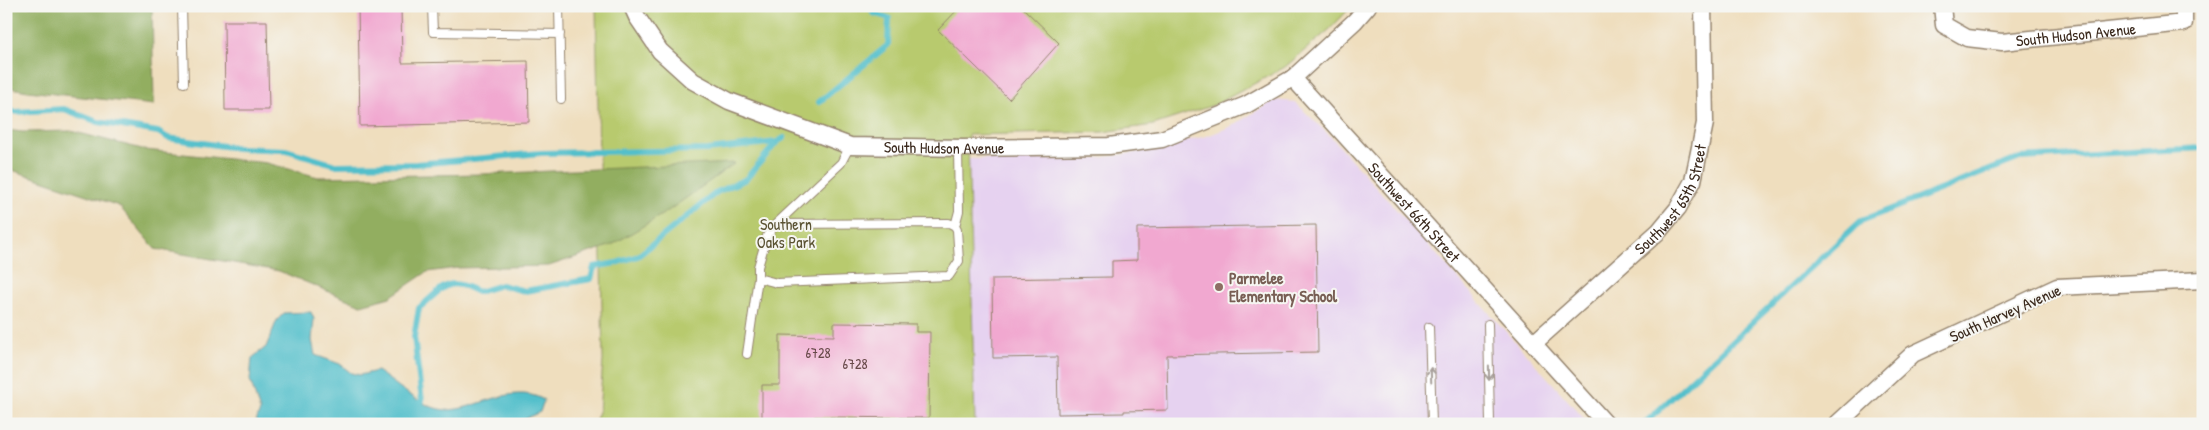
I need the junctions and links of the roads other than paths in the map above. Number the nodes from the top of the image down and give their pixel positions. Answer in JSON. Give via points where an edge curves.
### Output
{"nodes":[{"id":1,"x":182,"y":6,"type":"edge"},
{"id":2,"x":432,"y":6,"type":"edge"},
{"id":3,"x":559,"y":6,"type":"edge"},
{"id":4,"x":632,"y":6,"type":"edge"},
{"id":5,"x":1368,"y":6,"type":"edge"},
{"id":6,"x":1704,"y":6,"type":"edge"},
{"id":7,"x":1942,"y":6,"type":"edge"},
{"id":8,"x":2184,"y":14,"type":"edge"},
{"id":9,"x":560,"y":34,"type":"junction"},
{"id":10,"x":1293,"y":78,"type":"junction"},
{"id":11,"x":184,"y":83,"type":"dead end"},
{"id":12,"x":561,"y":99,"type":"dead end"},
{"id":13,"x":850,"y":146,"type":"junction"},
{"id":14,"x":958,"y":148,"type":"junction"},
{"id":15,"x":776,"y":224,"type":"junction"},
{"id":16,"x":955,"y":226,"type":"junction"},
{"id":17,"x":758,"y":278,"type":"junction"},
{"id":18,"x":2203,"y":280,"type":"edge"},
{"id":19,"x":1488,"y":324,"type":"dead end"},
{"id":20,"x":1429,"y":327,"type":"dead end"},
{"id":21,"x":1534,"y":343,"type":"junction"},
{"id":22,"x":747,"y":354,"type":"dead end"},
{"id":23,"x":1432,"y":424,"type":"edge"},
{"id":24,"x":1490,"y":424,"type":"edge"},
{"id":25,"x":1606,"y":424,"type":"edge"},
{"id":26,"x":1837,"y":424,"type":"edge"}],
"edges":[{"from":1,"to":11,"type":"lane"},
{"from":2,"to":9,"type":"lane","via":[[433,32]]},
{"from":3,"to":9,"type":"lane"},
{"from":4,"to":13,"type":"street","name":"South Hudson Avenue","via":[[660,51],[692,81],[729,101]]},
{"from":5,"to":10,"type":"street"},
{"from":6,"to":21,"type":"street","name":"Southwest 65th Street","via":[[1705,123],[1693,181],[1678,208],[1659,231]]},
{"from":7,"to":8,"type":"street","name":"South Hudson Avenue","via":[[1944,25],[1967,38],[2002,42]]},
{"from":9,"to":12,"type":"lane"},
{"from":10,"to":14,"type":"street","name":"South Hudson Avenue","via":[[1246,105],[1162,139],[1108,146]]},
{"from":10,"to":21,"type":"street","name":"Southwest 66th Street"},
{"from":13,"to":14,"type":"street","name":"South Hudson Avenue"},
{"from":13,"to":15,"type":"lane","via":[[841,163]]},
{"from":14,"to":16,"type":"lane","via":[[959,211]]},
{"from":15,"to":16,"type":"lane"},
{"from":15,"to":17,"type":"lane","via":[[767,236]]},
{"from":16,"to":17,"type":"lane","via":[[958,261],[948,276],[778,283]]},
{"from":17,"to":22,"type":"lane"},
{"from":18,"to":26,"type":"street","name":"South Harvey Avenue","via":[[2057,287],[1913,354]]},
{"from":19,"to":24,"type":"lane","one_way":true},
{"from":23,"to":20,"type":"lane","one_way":true},
{"from":21,"to":25,"type":"street","name":"Southwest 66th Street"}]}
